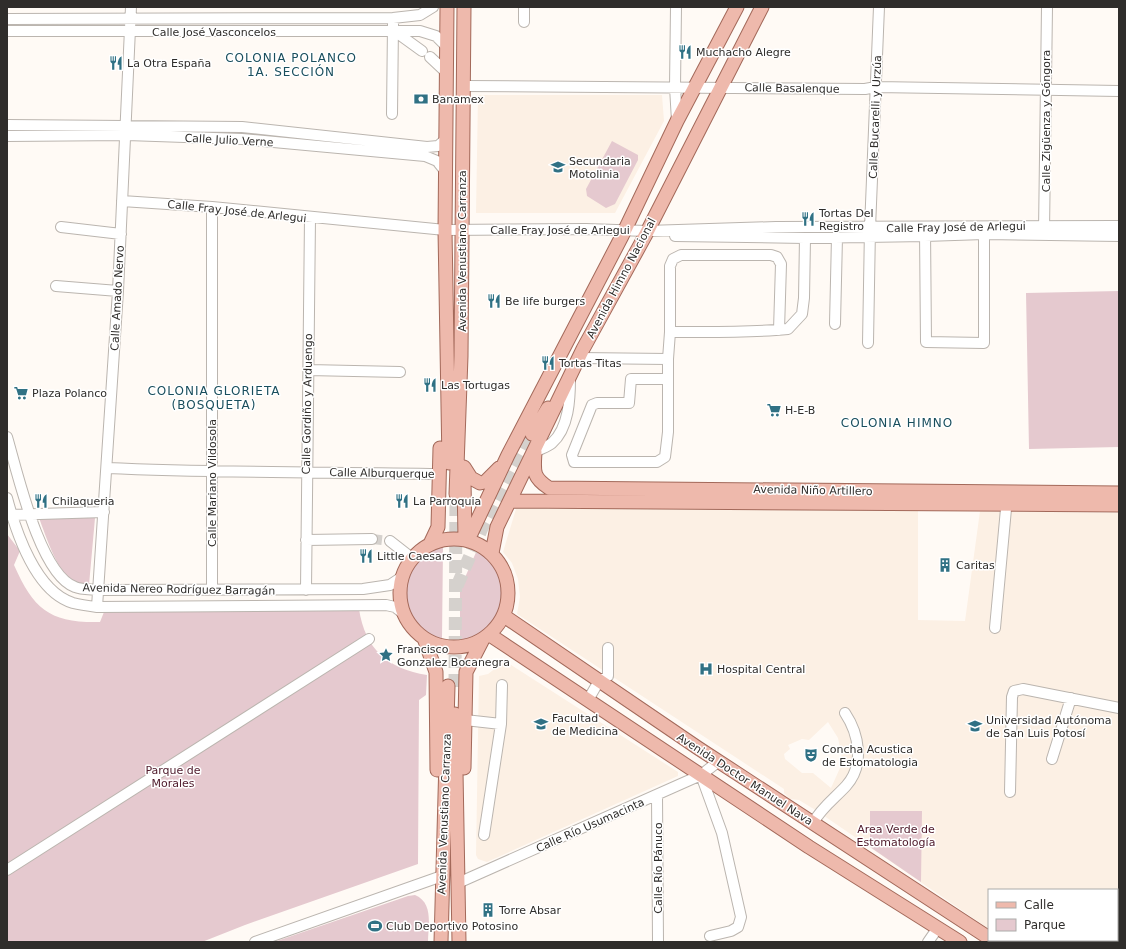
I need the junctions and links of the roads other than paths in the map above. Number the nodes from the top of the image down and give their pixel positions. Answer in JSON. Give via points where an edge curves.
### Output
{"nodes":[{"id":1,"x":131,"y":7,"type":"edge"},
{"id":2,"x":433,"y":7,"type":"edge"},
{"id":3,"x":447,"y":7,"type":"edge"},
{"id":4,"x":464,"y":7,"type":"edge"},
{"id":5,"x":524,"y":7,"type":"edge"},
{"id":6,"x":676,"y":7,"type":"edge"},
{"id":7,"x":737,"y":7,"type":"edge"},
{"id":8,"x":762,"y":7,"type":"edge"},
{"id":9,"x":879,"y":7,"type":"edge"},
{"id":10,"x":1047,"y":7,"type":"edge"},
{"id":11,"x":420,"y":11,"type":"edge"},
{"id":12,"x":56,"y":18,"type":"junction"},
{"id":13,"x":108,"y":18,"type":"junction"},
{"id":14,"x":131,"y":18,"type":"junction"},
{"id":15,"x":228,"y":18,"type":"junction"},
{"id":16,"x":321,"y":18,"type":"junction"},
{"id":17,"x":393,"y":18,"type":"junction"},
{"id":18,"x":7,"y":19,"type":"edge"},
{"id":19,"x":524,"y":22,"type":"dead end"},
{"id":20,"x":393,"y":30,"type":"junction"},
{"id":21,"x":320,"y":31,"type":"junction"},
{"id":22,"x":420,"y":31,"type":"junction"},
{"id":23,"x":7,"y":32,"type":"edge"},
{"id":24,"x":55,"y":32,"type":"junction"},
{"id":25,"x":108,"y":32,"type":"junction"},
{"id":26,"x":130,"y":32,"type":"junction"},
{"id":27,"x":228,"y":32,"type":"junction"},
{"id":28,"x":447,"y":47,"type":"junction"},
{"id":29,"x":422,"y":51,"type":"dead end"},
{"id":30,"x":430,"y":57,"type":"dead end"},
{"id":31,"x":446,"y":72,"type":"junction"},
{"id":32,"x":464,"y":86,"type":"junction"},
{"id":33,"x":675,"y":87,"type":"junction"},
{"id":34,"x":696,"y":87,"type":"junction"},
{"id":35,"x":721,"y":87,"type":"junction"},
{"id":36,"x":876,"y":87,"type":"junction"},
{"id":37,"x":1045,"y":90,"type":"junction"},
{"id":38,"x":1119,"y":90,"type":"edge"},
{"id":39,"x":392,"y":114,"type":"dead end"},
{"id":40,"x":677,"y":121,"type":"junction"},
{"id":41,"x":8,"y":125,"type":"edge"},
{"id":42,"x":64,"y":125,"type":"junction"},
{"id":43,"x":83,"y":125,"type":"junction"},
{"id":44,"x":127,"y":125,"type":"junction"},
{"id":45,"x":255,"y":128,"type":"junction"},
{"id":46,"x":126,"y":135,"type":"junction"},
{"id":47,"x":8,"y":136,"type":"edge"},
{"id":48,"x":64,"y":136,"type":"junction"},
{"id":49,"x":83,"y":136,"type":"junction"},
{"id":50,"x":446,"y":139,"type":"junction"},
{"id":51,"x":254,"y":140,"type":"junction"},
{"id":52,"x":328,"y":142,"type":"junction"},
{"id":53,"x":445,"y":171,"type":"junction"},
{"id":54,"x":122,"y":201,"type":"junction"},
{"id":55,"x":212,"y":207,"type":"junction"},
{"id":56,"x":310,"y":218,"type":"junction"},
{"id":57,"x":1119,"y":226,"type":"edge"},
{"id":58,"x":61,"y":227,"type":"dead end"},
{"id":59,"x":445,"y":230,"type":"junction"},
{"id":60,"x":1044,"y":230,"type":"junction"},
{"id":61,"x":462,"y":231,"type":"junction"},
{"id":62,"x":623,"y":232,"type":"junction"},
{"id":63,"x":775,"y":232,"type":"junction"},
{"id":64,"x":870,"y":232,"type":"junction"},
{"id":65,"x":925,"y":232,"type":"junction"},
{"id":66,"x":646,"y":233,"type":"junction"},
{"id":67,"x":723,"y":233,"type":"junction"},
{"id":68,"x":121,"y":234,"type":"junction"},
{"id":69,"x":984,"y":234,"type":"junction"},
{"id":70,"x":1119,"y":236,"type":"edge"},
{"id":71,"x":837,"y":237,"type":"junction"},
{"id":72,"x":805,"y":238,"type":"junction"},
{"id":73,"x":723,"y":256,"type":"junction"},
{"id":74,"x":56,"y":286,"type":"dead end"},
{"id":75,"x":118,"y":291,"type":"junction"},
{"id":76,"x":835,"y":324,"type":"dead end"},
{"id":77,"x":779,"y":330,"type":"junction"},
{"id":78,"x":670,"y":332,"type":"junction"},
{"id":79,"x":868,"y":343,"type":"dead end"},
{"id":80,"x":446,"y":352,"type":"junction"},
{"id":81,"x":581,"y":354,"type":"junction"},
{"id":82,"x":461,"y":356,"type":"junction"},
{"id":83,"x":668,"y":359,"type":"junction"},
{"id":84,"x":308,"y":370,"type":"junction"},
{"id":85,"x":400,"y":372,"type":"dead end"},
{"id":86,"x":667,"y":379,"type":"junction"},
{"id":87,"x":532,"y":434,"type":"tunnel mouth"},
{"id":88,"x":7,"y":437,"type":"edge"},
{"id":89,"x":535,"y":452,"type":"junction"},
{"id":90,"x":508,"y":455,"type":"junction"},
{"id":91,"x":464,"y":467,"type":"junction"},
{"id":92,"x":107,"y":468,"type":"junction"},
{"id":93,"x":306,"y":471,"type":"junction"},
{"id":94,"x":213,"y":472,"type":"junction"},
{"id":95,"x":440,"y":474,"type":"junction"},
{"id":96,"x":1119,"y":493,"type":"edge"},
{"id":97,"x":782,"y":496,"type":"junction"},
{"id":98,"x":7,"y":498,"type":"edge"},
{"id":99,"x":1007,"y":498,"type":"junction"},
{"id":100,"x":510,"y":501,"type":"junction"},
{"id":101,"x":1119,"y":505,"type":"edge"},
{"id":102,"x":104,"y":512,"type":"junction"},
{"id":103,"x":30,"y":513,"type":"junction"},
{"id":104,"x":9,"y":515,"type":"edge"},
{"id":105,"x":372,"y":539,"type":"tunnel mouth"},
{"id":106,"x":306,"y":540,"type":"junction"},
{"id":107,"x":466,"y":540,"type":"junction"},
{"id":108,"x":390,"y":541,"type":"tunnel mouth"},
{"id":109,"x":430,"y":544,"type":"junction"},
{"id":110,"x":492,"y":554,"type":"junction"},
{"id":111,"x":413,"y":559,"type":"junction"},
{"id":112,"x":402,"y":576,"type":"junction"},
{"id":113,"x":99,"y":590,"type":"junction"},
{"id":114,"x":212,"y":590,"type":"junction"},
{"id":115,"x":306,"y":590,"type":"junction"},
{"id":116,"x":97,"y":607,"type":"junction"},
{"id":117,"x":404,"y":614,"type":"junction"},
{"id":118,"x":504,"y":616,"type":"junction"},
{"id":119,"x":995,"y":628,"type":"dead end"},
{"id":120,"x":424,"y":638,"type":"junction"},
{"id":121,"x":486,"y":638,"type":"junction"},
{"id":122,"x":368,"y":639,"type":"dead end"},
{"id":123,"x":608,"y":648,"type":"dead end"},
{"id":124,"x":599,"y":681,"type":"junction"},
{"id":125,"x":502,"y":685,"type":"dead end"},
{"id":126,"x":1071,"y":698,"type":"junction"},
{"id":127,"x":588,"y":700,"type":"junction"},
{"id":128,"x":1119,"y":708,"type":"edge"},
{"id":129,"x":845,"y":713,"type":"dead end"},
{"id":130,"x":465,"y":720,"type":"junction"},
{"id":131,"x":501,"y":724,"type":"junction"},
{"id":132,"x":1052,"y":759,"type":"dead end"},
{"id":133,"x":719,"y":761,"type":"junction"},
{"id":134,"x":701,"y":775,"type":"junction"},
{"id":135,"x":1010,"y":792,"type":"dead end"},
{"id":136,"x":657,"y":795,"type":"junction"},
{"id":137,"x":813,"y":823,"type":"junction"},
{"id":138,"x":484,"y":835,"type":"dead end"},
{"id":139,"x":457,"y":839,"type":"junction"},
{"id":140,"x":442,"y":847,"type":"junction"},
{"id":141,"x":7,"y":870,"type":"edge"},
{"id":142,"x":442,"y":876,"type":"junction"},
{"id":143,"x":458,"y":883,"type":"junction"},
{"id":144,"x":937,"y":928,"type":"junction"},
{"id":145,"x":710,"y":936,"type":"dead end"},
{"id":146,"x":988,"y":938,"type":"edge"},
{"id":147,"x":255,"y":942,"type":"edge"},
{"id":148,"x":441,"y":942,"type":"edge"},
{"id":149,"x":459,"y":942,"type":"edge"},
{"id":150,"x":658,"y":942,"type":"edge"},
{"id":151,"x":928,"y":942,"type":"edge"},
{"id":152,"x":960,"y":942,"type":"edge"}],
"edges":[{"from":1,"to":14,"type":"street","name":"Calle Amado Nervo"},
{"from":2,"to":11,"type":"street","name":"Calle José Vasconcelos"},
{"from":3,"to":28,"type":"main road","name":"Avenida Venustiano Carranza"},
{"from":4,"to":32,"type":"main road","name":"Avenida Venustiano Carranza"},
{"from":5,"to":19,"type":"street"},
{"from":6,"to":33,"type":"street"},
{"from":7,"to":34,"type":"main road","name":"Avenida Himno Nacional"},
{"from":8,"to":35,"type":"main road","name":"Avenida Himno Nacional"},
{"from":9,"to":36,"type":"street","name":"Calle Bucarelli y Urzúa"},
{"from":10,"to":37,"type":"street","name":"Calle Zigüenza y Góngora"},
{"from":11,"to":17,"type":"street","name":"Calle José Vasconcelos"},
{"from":11,"to":22,"type":"street"},
{"from":12,"to":13,"type":"street","name":"Calle José Vasconcelos"},
{"from":12,"to":18,"type":"street","name":"Calle José Vasconcelos"},
{"from":12,"to":24,"type":"street"},
{"from":13,"to":14,"type":"street","name":"Calle José Vasconcelos"},
{"from":13,"to":25,"type":"street"},
{"from":14,"to":15,"type":"street","name":"Calle José Vasconcelos"},
{"from":14,"to":26,"type":"street","name":"Calle Amado Nervo"},
{"from":15,"to":16,"type":"street","name":"Calle José Vasconcelos"},
{"from":15,"to":27,"type":"street"},
{"from":16,"to":17,"type":"street","name":"Calle José Vasconcelos"},
{"from":16,"to":21,"type":"street"},
{"from":17,"to":20,"type":"street"},
{"from":20,"to":21,"type":"street","name":"Calle José Vasconcelos"},
{"from":20,"to":22,"type":"street","name":"Calle José Vasconcelos"},
{"from":20,"to":29,"type":"street"},
{"from":20,"to":39,"type":"street"},
{"from":21,"to":27,"type":"street","name":"Calle José Vasconcelos"},
{"from":22,"to":28,"type":"street","name":"Calle José Vasconcelos","via":[[436,36]]},
{"from":23,"to":24,"type":"street","name":"Calle José Vasconcelos"},
{"from":24,"to":25,"type":"street","name":"Calle José Vasconcelos"},
{"from":25,"to":26,"type":"street","name":"Calle José Vasconcelos"},
{"from":26,"to":27,"type":"street","name":"Calle José Vasconcelos"},
{"from":26,"to":44,"type":"street","name":"Calle Amado Nervo"},
{"from":28,"to":31,"type":"main road","name":"Avenida Venustiano Carranza"},
{"from":30,"to":31,"type":"street"},
{"from":31,"to":50,"type":"main road","name":"Avenida Venustiano Carranza"},
{"from":32,"to":33,"type":"street","name":"Calle Basalenque"},
{"from":32,"to":61,"type":"main road","name":"Avenida Venustiano Carranza"},
{"from":33,"to":34,"type":"street","name":"Calle Basalenque"},
{"from":33,"to":40,"type":"street"},
{"from":34,"to":35,"type":"street","name":"Calle Basalenque"},
{"from":34,"to":40,"type":"main road","name":"Avenida Himno Nacional"},
{"from":35,"to":36,"type":"street","name":"Calle Basalenque"},
{"from":35,"to":66,"type":"main road","name":"Avenida Himno Nacional"},
{"from":36,"to":37,"type":"street","name":"Calle Basalenque"},
{"from":36,"to":64,"type":"street","name":"Calle Bucarelli y Urzúa"},
{"from":37,"to":38,"type":"street","name":"Calle Basalenque"},
{"from":37,"to":60,"type":"street","name":"Calle Zigüenza y Góngora"},
{"from":40,"to":62,"type":"main road","name":"Avenida Himno Nacional"},
{"from":41,"to":42,"type":"street","name":"Calle Julio Verne"},
{"from":41,"to":47,"type":"street"},
{"from":42,"to":43,"type":"street","name":"Calle Julio Verne"},
{"from":42,"to":48,"type":"street"},
{"from":43,"to":44,"type":"street","name":"Calle Julio Verne"},
{"from":43,"to":49,"type":"street"},
{"from":44,"to":45,"type":"street","name":"Calle Julio Verne"},
{"from":44,"to":46,"type":"street","name":"Calle Amado Nervo"},
{"from":45,"to":51,"type":"street"},
{"from":45,"to":52,"type":"street","name":"Calle Julio Verne"},
{"from":46,"to":49,"type":"street","name":"Calle Julio Verne"},
{"from":46,"to":51,"type":"street","name":"Calle Julio Verne"},
{"from":46,"to":54,"type":"street","name":"Calle Amado Nervo"},
{"from":47,"to":48,"type":"street","name":"Calle Julio Verne"},
{"from":48,"to":49,"type":"street","name":"Calle Julio Verne"},
{"from":50,"to":52,"type":"street","name":"Calle Julio Verne","via":[[438,146],[427,147]]},
{"from":50,"to":53,"type":"main road","name":"Avenida Venustiano Carranza"},
{"from":51,"to":52,"type":"street","name":"Calle Julio Verne"},
{"from":52,"to":53,"type":"street","name":"Calle Julio Verne","via":[[426,156],[437,161]]},
{"from":53,"to":59,"type":"main road","name":"Avenida Venustiano Carranza"},
{"from":54,"to":55,"type":"street","name":"Calle Fray José de Arlegui"},
{"from":54,"to":68,"type":"street","name":"Calle Amado Nervo"},
{"from":55,"to":56,"type":"street","name":"Calle Fray José de Arlegui"},
{"from":55,"to":94,"type":"street","name":"Calle Mariano Vildosola"},
{"from":56,"to":59,"type":"street","name":"Calle Fray José de Arlegui"},
{"from":56,"to":84,"type":"street","name":"Calle Gordiño y Arduengo"},
{"from":57,"to":60,"type":"street","name":"Calle Fray José de Arlegui"},
{"from":58,"to":68,"type":"street"},
{"from":59,"to":61,"type":"street","name":"Calle Fray José de Arlegui"},
{"from":59,"to":80,"type":"main road","name":"Avenida Venustiano Carranza"},
{"from":60,"to":65,"type":"street","name":"Calle Fray José de Arlegui"},
{"from":60,"to":69,"type":"street","name":"Calle Fray José de Arlegui"},
{"from":60,"to":70,"type":"street","name":"Calle Fray José de Arlegui"},
{"from":61,"to":62,"type":"street","name":"Calle Fray José de Arlegui"},
{"from":61,"to":82,"type":"main road","name":"Avenida Venustiano Carranza"},
{"from":62,"to":66,"type":"street","name":"Calle Fray José de Arlegui"},
{"from":62,"to":90,"type":"main road","name":"Avenida Himno Nacional"},
{"from":63,"to":64,"type":"street","name":"Calle Fray José de Arlegui"},
{"from":63,"to":67,"type":"street","name":"Calle Fray José de Arlegui"},
{"from":63,"to":72,"type":"street","name":"Calle Fray José de Arlegui"},
{"from":64,"to":65,"type":"street","name":"Calle Fray José de Arlegui"},
{"from":64,"to":71,"type":"street","name":"Calle Fray José de Arlegui"},
{"from":64,"to":79,"type":"street","name":"Calle Bucarelli y Urzúa"},
{"from":65,"to":69,"type":"street","name":"Calle Fray José de Arlegui"},
{"from":65,"to":69,"type":"street","via":[[926,342],[984,343]]},
{"from":66,"to":67,"type":"street","name":"Calle Fray José de Arlegui"},
{"from":66,"to":81,"type":"main road","name":"Avenida Himno Nacional"},
{"from":67,"to":73,"type":"street"},
{"from":68,"to":75,"type":"street","name":"Calle Amado Nervo"},
{"from":71,"to":72,"type":"street","name":"Calle Fray José de Arlegui"},
{"from":71,"to":76,"type":"street"},
{"from":72,"to":77,"type":"street","via":[[802,314],[788,329]]},
{"from":73,"to":77,"type":"street","via":[[777,257],[781,264]]},
{"from":73,"to":78,"type":"street","via":[[681,255],[673,259],[670,266]]},
{"from":74,"to":75,"type":"street"},
{"from":75,"to":92,"type":"street","name":"Calle Amado Nervo"},
{"from":77,"to":78,"type":"street"},
{"from":78,"to":83,"type":"street"},
{"from":80,"to":82,"type":"main road","name":"Avenida Venustiano Carranza","via":[[453,494]]},
{"from":80,"to":95,"type":"main road","via":[[441,393]]},
{"from":81,"to":83,"type":"street"},
{"from":81,"to":87,"type":"main road"},
{"from":81,"to":89,"type":"main road","name":"Avenida Himno Nacional"},
{"from":82,"to":91,"type":"main road","via":[[466,394]]},
{"from":83,"to":86,"type":"street"},
{"from":84,"to":85,"type":"street"},
{"from":84,"to":93,"type":"street","name":"Calle Gordiño y Arduengo"},
{"from":86,"to":86,"type":"street","via":[[668,432],[662,460],[574,462],[572,455],[592,405],[629,403],[631,379]]},
{"from":88,"to":103,"type":"street","name":"Avenida Nereo Rodríguez Barragán"},
{"from":89,"to":97,"type":"main road","name":"Avenida Niño Artillero","via":[[536,476],[549,488]]},
{"from":89,"to":100,"type":"main road","name":"Avenida Himno Nacional"},
{"from":90,"to":91,"type":"main road","via":[[485,482],[480,483],[470,478]]},
{"from":90,"to":107,"type":"main road","name":"Avenida Himno Nacional"},
{"from":91,"to":107,"type":"main road"},
{"from":92,"to":94,"type":"street","name":"Calle Alburquerque"},
{"from":92,"to":102,"type":"street","name":"Calle Amado Nervo"},
{"from":93,"to":94,"type":"street","name":"Calle Alburquerque"},
{"from":93,"to":95,"type":"street","name":"Calle Alburquerque"},
{"from":93,"to":106,"type":"street","name":"Calle Gordiño y Arduengo"},
{"from":94,"to":114,"type":"street","name":"Calle Mariano Vildosola"},
{"from":95,"to":109,"type":"main road","via":[[438,527]]},
{"from":96,"to":99,"type":"main road","name":"Avenida Niño Artillero"},
{"from":97,"to":99,"type":"main road","name":"Avenida Niño Artillero"},
{"from":97,"to":100,"type":"main road","name":"Avenida Niño Artillero"},
{"from":98,"to":104,"type":"street","name":"Avenida Nereo Rodríguez Barragán"},
{"from":99,"to":101,"type":"main road","name":"Avenida Niño Artillero"},
{"from":99,"to":119,"type":"street"},
{"from":100,"to":110,"type":"main road","name":"Avenida Himno Nacional","via":[[497,527]]},
{"from":102,"to":103,"type":"street"},
{"from":102,"to":113,"type":"street","name":"Calle Amado Nervo"},
{"from":103,"to":104,"type":"street"},
{"from":103,"to":113,"type":"street","name":"Avenida Nereo Rodríguez Barragán","via":[[42,549],[58,574],[74,587]]},
{"from":104,"to":116,"type":"street","name":"Avenida Nereo Rodríguez Barragán","via":[[46,586],[72,603]]},
{"from":105,"to":106,"type":"street"},
{"from":106,"to":115,"type":"street","name":"Calle Gordiño y Arduengo"},
{"from":107,"to":109,"type":"main road","via":[[447,539]]},
{"from":107,"to":110,"type":"main road","via":[[481,545]]},
{"from":108,"to":111,"type":"street"},
{"from":109,"to":111,"type":"main road"},
{"from":110,"to":118,"type":"main road","via":[[502,567],[508,583],[508,600]]},
{"from":111,"to":112,"type":"main road"},
{"from":112,"to":115,"type":"street","name":"Avenida Nereo Rodríguez Barragán","via":[[390,585],[363,589]]},
{"from":112,"to":117,"type":"main road","via":[[400,599]]},
{"from":113,"to":114,"type":"street","name":"Avenida Nereo Rodríguez Barragán"},
{"from":113,"to":116,"type":"street","name":"Calle Amado Nervo"},
{"from":114,"to":115,"type":"street","name":"Avenida Nereo Rodríguez Barragán"},
{"from":116,"to":117,"type":"street","name":"Avenida Nereo Rodríguez Barragán","via":[[386,604]]},
{"from":117,"to":120,"type":"main road","via":[[412,627]]},
{"from":118,"to":121,"type":"main road"},
{"from":118,"to":124,"type":"main road","name":"Avenida Doctor Manuel Nava"},
{"from":120,"to":121,"type":"main road","via":[[452,648],[468,646]]},
{"from":120,"to":140,"type":"main road","via":[[436,672],[437,806]]},
{"from":121,"to":127,"type":"main road","name":"Avenida Doctor Manuel Nava"},
{"from":121,"to":130,"type":"main road","via":[[466,672]]},
{"from":122,"to":141,"type":"street"},
{"from":123,"to":124,"type":"street","via":[[608,676]]},
{"from":124,"to":127,"type":"street"},
{"from":124,"to":133,"type":"main road","name":"Avenida Doctor Manuel Nava"},
{"from":125,"to":131,"type":"street"},
{"from":126,"to":128,"type":"street"},
{"from":126,"to":132,"type":"street"},
{"from":126,"to":135,"type":"street","via":[[1019,689],[1014,691]]},
{"from":127,"to":134,"type":"main road","name":"Avenida Doctor Manuel Nava"},
{"from":129,"to":137,"type":"street","via":[[853,726],[857,742],[858,758],[854,774],[819,812]]},
{"from":130,"to":131,"type":"street"},
{"from":130,"to":139,"type":"main road","via":[[464,807]]},
{"from":131,"to":138,"type":"street"},
{"from":133,"to":134,"type":"street","name":"Calle Río Usumacinta"},
{"from":133,"to":137,"type":"main road","name":"Avenida Doctor Manuel Nava"},
{"from":134,"to":136,"type":"street","name":"Calle Río Usumacinta"},
{"from":134,"to":144,"type":"main road","name":"Avenida Doctor Manuel Nava"},
{"from":134,"to":145,"type":"street","via":[[722,833],[742,916],[738,927]]},
{"from":136,"to":143,"type":"street","name":"Calle Río Usumacinta"},
{"from":136,"to":150,"type":"street","name":"Calle Río Pánuco"},
{"from":137,"to":146,"type":"main road","name":"Avenida Doctor Manuel Nava"},
{"from":139,"to":140,"type":"main road","name":"Avenida Venustiano Carranza","via":[[451,686]]},
{"from":139,"to":143,"type":"main road","name":"Avenida Venustiano Carranza"},
{"from":140,"to":142,"type":"main road","name":"Avenida Venustiano Carranza"},
{"from":142,"to":147,"type":"street"},
{"from":142,"to":148,"type":"main road","name":"Avenida Venustiano Carranza"},
{"from":143,"to":149,"type":"main road","name":"Avenida Venustiano Carranza"},
{"from":144,"to":151,"type":"street"},
{"from":144,"to":152,"type":"main road","name":"Avenida Doctor Manuel Nava"}]}
